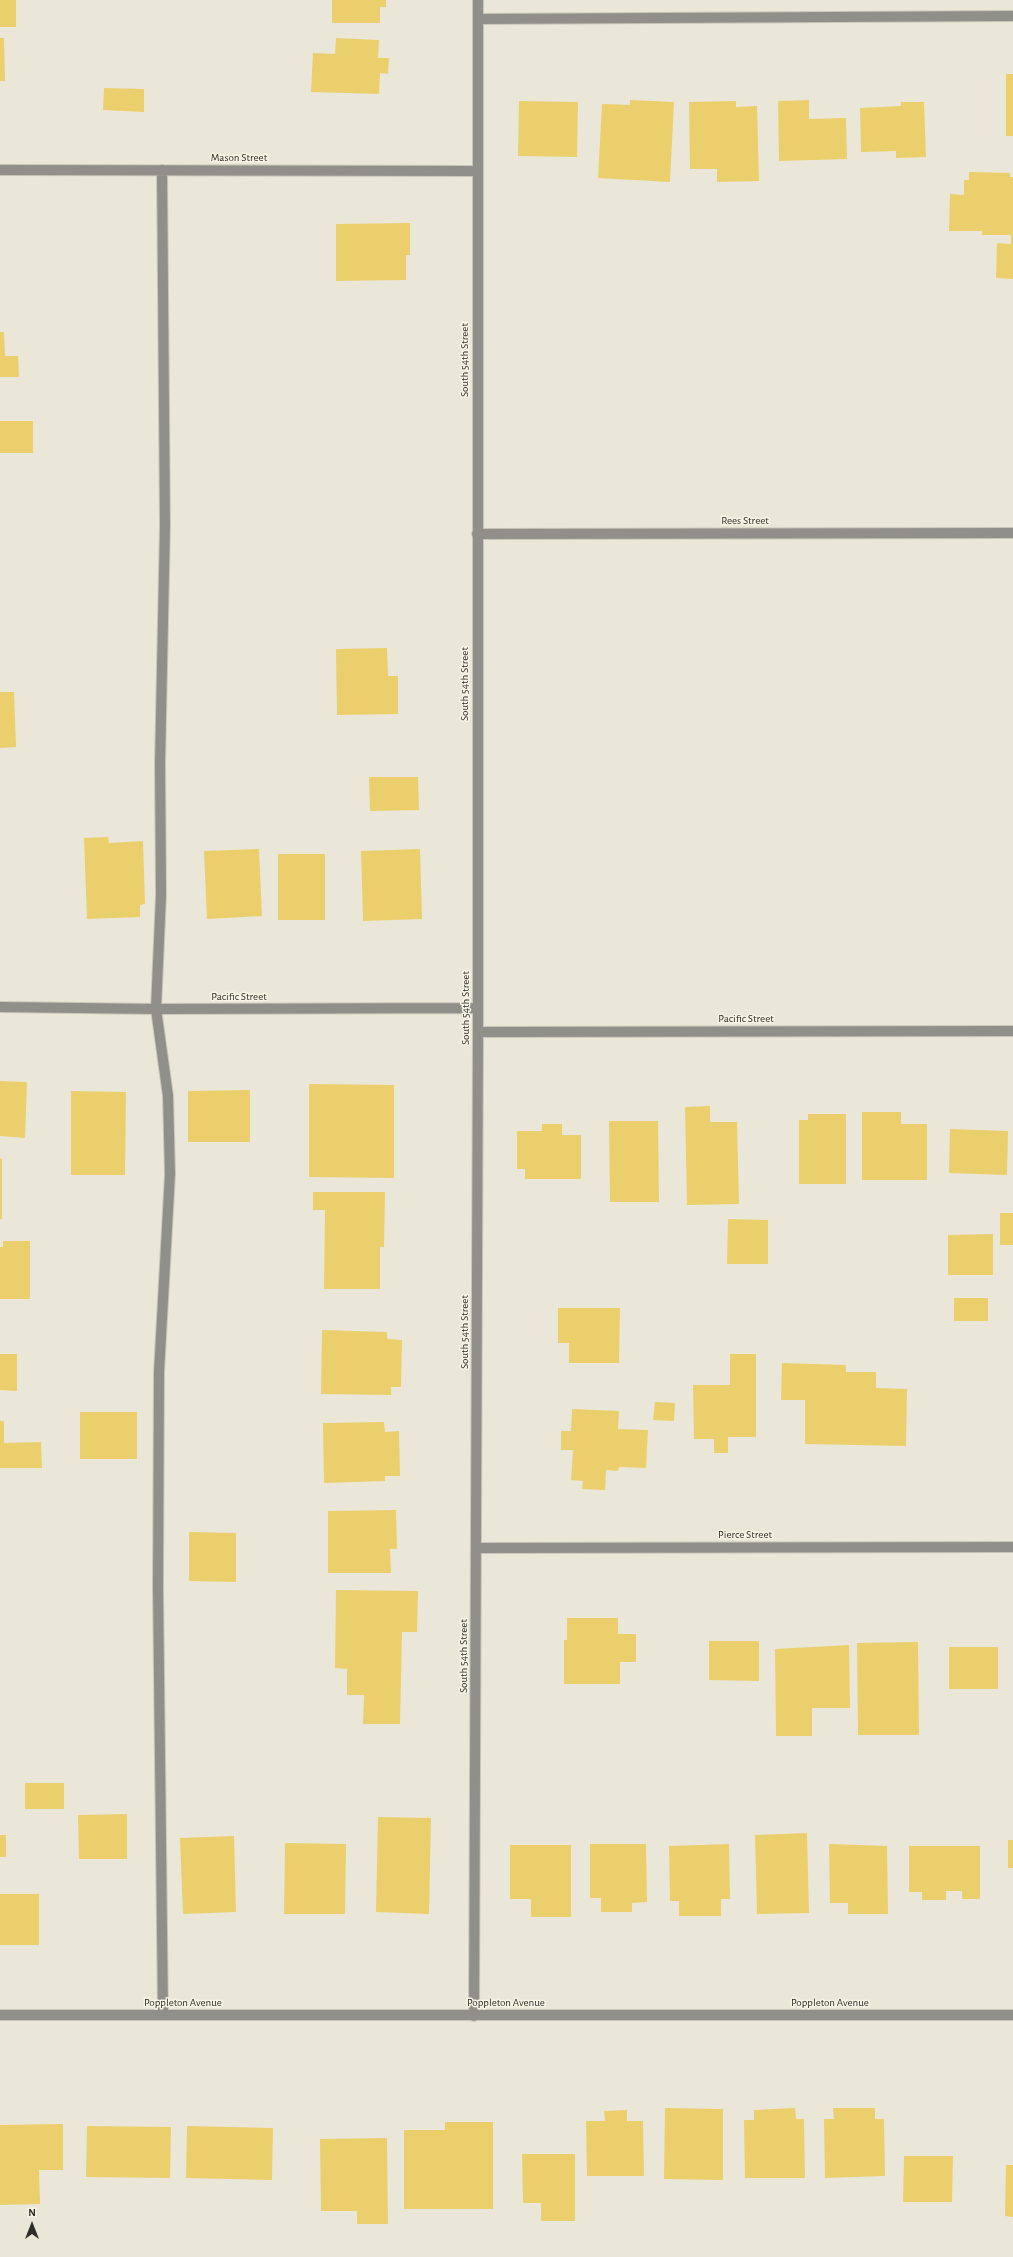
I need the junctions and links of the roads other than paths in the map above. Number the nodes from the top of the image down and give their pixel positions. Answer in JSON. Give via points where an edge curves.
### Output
{"nodes":[{"id":1,"x":478,"y":0,"type":"edge"},
{"id":2,"x":1013,"y":16,"type":"edge"},
{"id":3,"x":478,"y":19,"type":"junction"},
{"id":4,"x":0,"y":170,"type":"edge"},
{"id":5,"x":162,"y":170,"type":"junction"},
{"id":6,"x":477,"y":170,"type":"junction"},
{"id":7,"x":1013,"y":533,"type":"edge"},
{"id":8,"x":477,"y":534,"type":"junction"},
{"id":9,"x":0,"y":1007,"type":"edge"},
{"id":10,"x":478,"y":1008,"type":"junction"},
{"id":11,"x":156,"y":1009,"type":"junction"},
{"id":12,"x":1013,"y":1031,"type":"edge"},
{"id":13,"x":478,"y":1032,"type":"junction"},
{"id":14,"x":1013,"y":1547,"type":"edge"},
{"id":15,"x":476,"y":1548,"type":"junction"},
{"id":16,"x":0,"y":2015,"type":"edge"},
{"id":17,"x":163,"y":2015,"type":"junction"},
{"id":18,"x":1013,"y":2015,"type":"edge"},
{"id":19,"x":474,"y":2016,"type":"junction"}],
"edges":[{"from":1,"to":3,"type":"street","name":"South 54th Street"},
{"from":2,"to":3,"type":"street"},
{"from":3,"to":6,"type":"street","name":"South 54th Street"},
{"from":4,"to":5,"type":"street","name":"Mason Street"},
{"from":5,"to":6,"type":"street","name":"Mason Street"},
{"from":5,"to":11,"type":"street","via":[[166,525],[160,764],[161,895]]},
{"from":6,"to":8,"type":"street","name":"South 54th Street"},
{"from":7,"to":8,"type":"street","name":"Rees Street"},
{"from":8,"to":10,"type":"street","name":"South 54th Street"},
{"from":9,"to":11,"type":"street","name":"Pacific Street"},
{"from":10,"to":11,"type":"street","name":"Pacific Street"},
{"from":10,"to":13,"type":"street","name":"South 54th Street"},
{"from":11,"to":17,"type":"street","via":[[168,1096],[170,1174],[159,1372],[158,1587]]},
{"from":12,"to":13,"type":"street","name":"Pacific Street"},
{"from":13,"to":15,"type":"street","name":"South 54th Street"},
{"from":14,"to":15,"type":"street","name":"Pierce Street"},
{"from":15,"to":19,"type":"street","name":"South 54th Street"},
{"from":16,"to":17,"type":"street","name":"Poppleton Avenue"},
{"from":17,"to":19,"type":"street","name":"Poppleton Avenue"},
{"from":18,"to":19,"type":"street","name":"Poppleton Avenue"}]}
